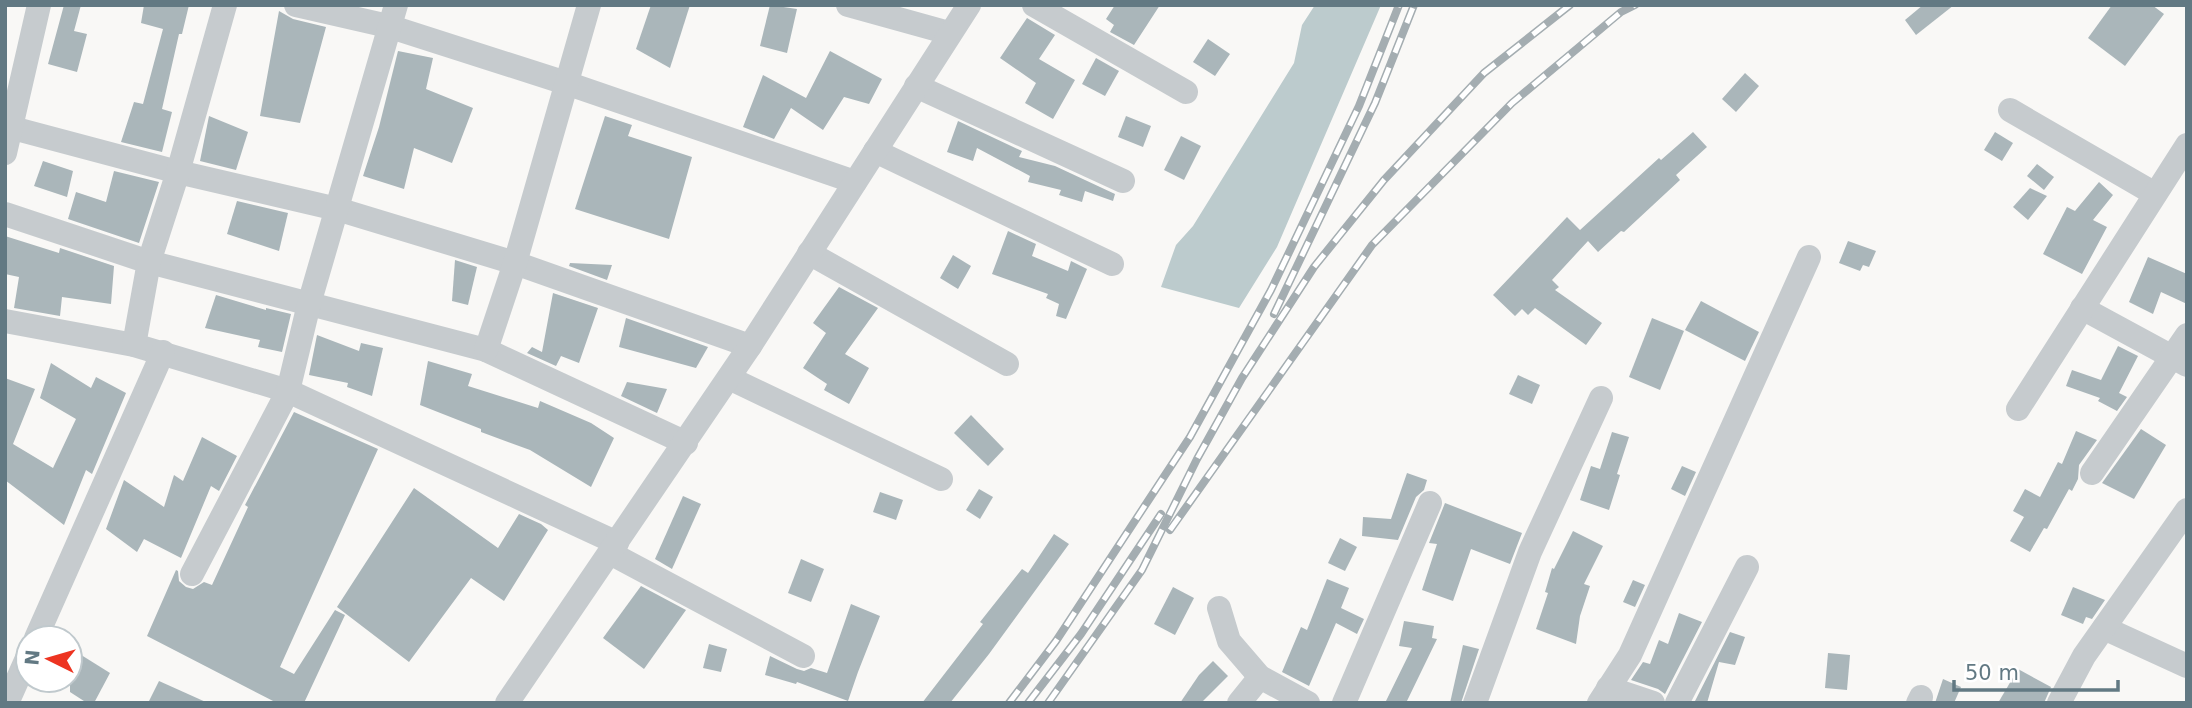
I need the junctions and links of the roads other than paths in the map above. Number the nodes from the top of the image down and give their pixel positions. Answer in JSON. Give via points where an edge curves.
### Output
{"nodes":[{"id":1,"x":39,"y":5,"type":"edge"},
{"id":2,"x":225,"y":5,"type":"edge"},
{"id":3,"x":296,"y":5,"type":"edge"},
{"id":4,"x":589,"y":5,"type":"edge"},
{"id":5,"x":848,"y":5,"type":"edge"},
{"id":6,"x":969,"y":5,"type":"edge"},
{"id":7,"x":1034,"y":5,"type":"edge"},
{"id":8,"x":392,"y":16,"type":"edge"},
{"id":9,"x":949,"y":33,"type":"junction"},
{"id":10,"x":566,"y":83,"type":"junction"},
{"id":11,"x":916,"y":86,"type":"junction"},
{"id":12,"x":1186,"y":92,"type":"dead end"},
{"id":13,"x":2010,"y":110,"type":"dead end"},
{"id":14,"x":9,"y":127,"type":"edge"},
{"id":15,"x":2187,"y":145,"type":"edge"},
{"id":16,"x":875,"y":151,"type":"junction"},
{"id":17,"x":5,"y":153,"type":"edge"},
{"id":18,"x":178,"y":172,"type":"junction"},
{"id":19,"x":1123,"y":181,"type":"dead end"},
{"id":20,"x":855,"y":182,"type":"junction"},
{"id":21,"x":2155,"y":194,"type":"junction"},
{"id":22,"x":337,"y":209,"type":"junction"},
{"id":23,"x":5,"y":215,"type":"edge"},
{"id":24,"x":809,"y":253,"type":"junction"},
{"id":25,"x":1809,"y":257,"type":"dead end"},
{"id":26,"x":149,"y":262,"type":"junction"},
{"id":27,"x":515,"y":263,"type":"junction"},
{"id":28,"x":1112,"y":264,"type":"dead end"},
{"id":29,"x":309,"y":304,"type":"junction"},
{"id":30,"x":2082,"y":308,"type":"junction"},
{"id":31,"x":5,"y":321,"type":"edge"},
{"id":32,"x":2187,"y":334,"type":"edge"},
{"id":33,"x":134,"y":345,"type":"junction"},
{"id":34,"x":750,"y":346,"type":"junction"},
{"id":35,"x":486,"y":350,"type":"junction"},
{"id":36,"x":163,"y":352,"type":"junction"},
{"id":37,"x":2179,"y":361,"type":"edge"},
{"id":38,"x":1007,"y":364,"type":"dead end"},
{"id":39,"x":729,"y":378,"type":"junction"},
{"id":40,"x":288,"y":391,"type":"junction"},
{"id":41,"x":1601,"y":398,"type":"dead end"},
{"id":42,"x":2018,"y":409,"type":"dead end"},
{"id":43,"x":686,"y":443,"type":"junction"},
{"id":44,"x":2092,"y":473,"type":"dead end"},
{"id":45,"x":941,"y":479,"type":"dead end"},
{"id":46,"x":1430,"y":503,"type":"dead end"},
{"id":47,"x":2187,"y":510,"type":"edge"},
{"id":48,"x":613,"y":548,"type":"junction"},
{"id":49,"x":1747,"y":567,"type":"dead end"},
{"id":50,"x":192,"y":574,"type":"dead end"},
{"id":51,"x":1219,"y":608,"type":"dead end"},
{"id":52,"x":42,"y":624,"type":"edge"},
{"id":53,"x":2104,"y":628,"type":"junction"},
{"id":54,"x":803,"y":656,"type":"dead end"},
{"id":55,"x":2187,"y":666,"type":"edge"},
{"id":56,"x":1260,"y":677,"type":"junction"},
{"id":57,"x":1603,"y":695,"type":"edge"},
{"id":58,"x":507,"y":703,"type":"edge"},
{"id":59,"x":1239,"y":703,"type":"edge"},
{"id":60,"x":1308,"y":703,"type":"edge"},
{"id":61,"x":1344,"y":703,"type":"edge"},
{"id":62,"x":1475,"y":703,"type":"edge"},
{"id":63,"x":1653,"y":703,"type":"edge"},
{"id":64,"x":1677,"y":703,"type":"edge"},
{"id":65,"x":2059,"y":703,"type":"edge"}],
"edges":[{"from":1,"to":14,"type":"street"},
{"from":2,"to":18,"type":"street"},
{"from":3,"to":8,"type":"street"},
{"from":4,"to":10,"type":"street"},
{"from":5,"to":9,"type":"street"},
{"from":6,"to":9,"type":"street"},
{"from":7,"to":12,"type":"street"},
{"from":8,"to":10,"type":"street"},
{"from":8,"to":22,"type":"street"},
{"from":9,"to":11,"type":"street"},
{"from":10,"to":20,"type":"street"},
{"from":10,"to":27,"type":"street"},
{"from":11,"to":16,"type":"street"},
{"from":11,"to":19,"type":"street"},
{"from":13,"to":21,"type":"street"},
{"from":14,"to":17,"type":"street"},
{"from":14,"to":18,"type":"street"},
{"from":15,"to":21,"type":"street"},
{"from":16,"to":20,"type":"street"},
{"from":16,"to":28,"type":"street"},
{"from":18,"to":22,"type":"street"},
{"from":18,"to":26,"type":"street"},
{"from":20,"to":24,"type":"street"},
{"from":21,"to":30,"type":"street"},
{"from":22,"to":27,"type":"street"},
{"from":22,"to":29,"type":"street"},
{"from":23,"to":26,"type":"street"},
{"from":24,"to":34,"type":"street"},
{"from":24,"to":38,"type":"street"},
{"from":25,"to":57,"type":"street","via":[[1630,655]]},
{"from":26,"to":29,"type":"street"},
{"from":26,"to":33,"type":"street"},
{"from":27,"to":34,"type":"street"},
{"from":27,"to":35,"type":"street"},
{"from":29,"to":35,"type":"street"},
{"from":29,"to":40,"type":"street"},
{"from":30,"to":37,"type":"street"},
{"from":30,"to":42,"type":"street"},
{"from":31,"to":33,"type":"street"},
{"from":32,"to":37,"type":"street"},
{"from":33,"to":36,"type":"street"},
{"from":34,"to":39,"type":"street"},
{"from":35,"to":43,"type":"street"},
{"from":36,"to":40,"type":"street"},
{"from":36,"to":52,"type":"street"},
{"from":37,"to":44,"type":"street"},
{"from":39,"to":43,"type":"street"},
{"from":39,"to":45,"type":"street"},
{"from":40,"to":48,"type":"street"},
{"from":40,"to":50,"type":"street"},
{"from":41,"to":62,"type":"street","via":[[1530,552]]},
{"from":43,"to":48,"type":"street"},
{"from":46,"to":61,"type":"street"},
{"from":47,"to":53,"type":"street"},
{"from":48,"to":54,"type":"street"},
{"from":48,"to":58,"type":"street"},
{"from":49,"to":64,"type":"street"},
{"from":51,"to":56,"type":"street","via":[[1229,641]]},
{"from":53,"to":55,"type":"street"},
{"from":53,"to":65,"type":"street"},
{"from":56,"to":59,"type":"street"},
{"from":56,"to":60,"type":"street"},
{"from":57,"to":63,"type":"street"}]}
